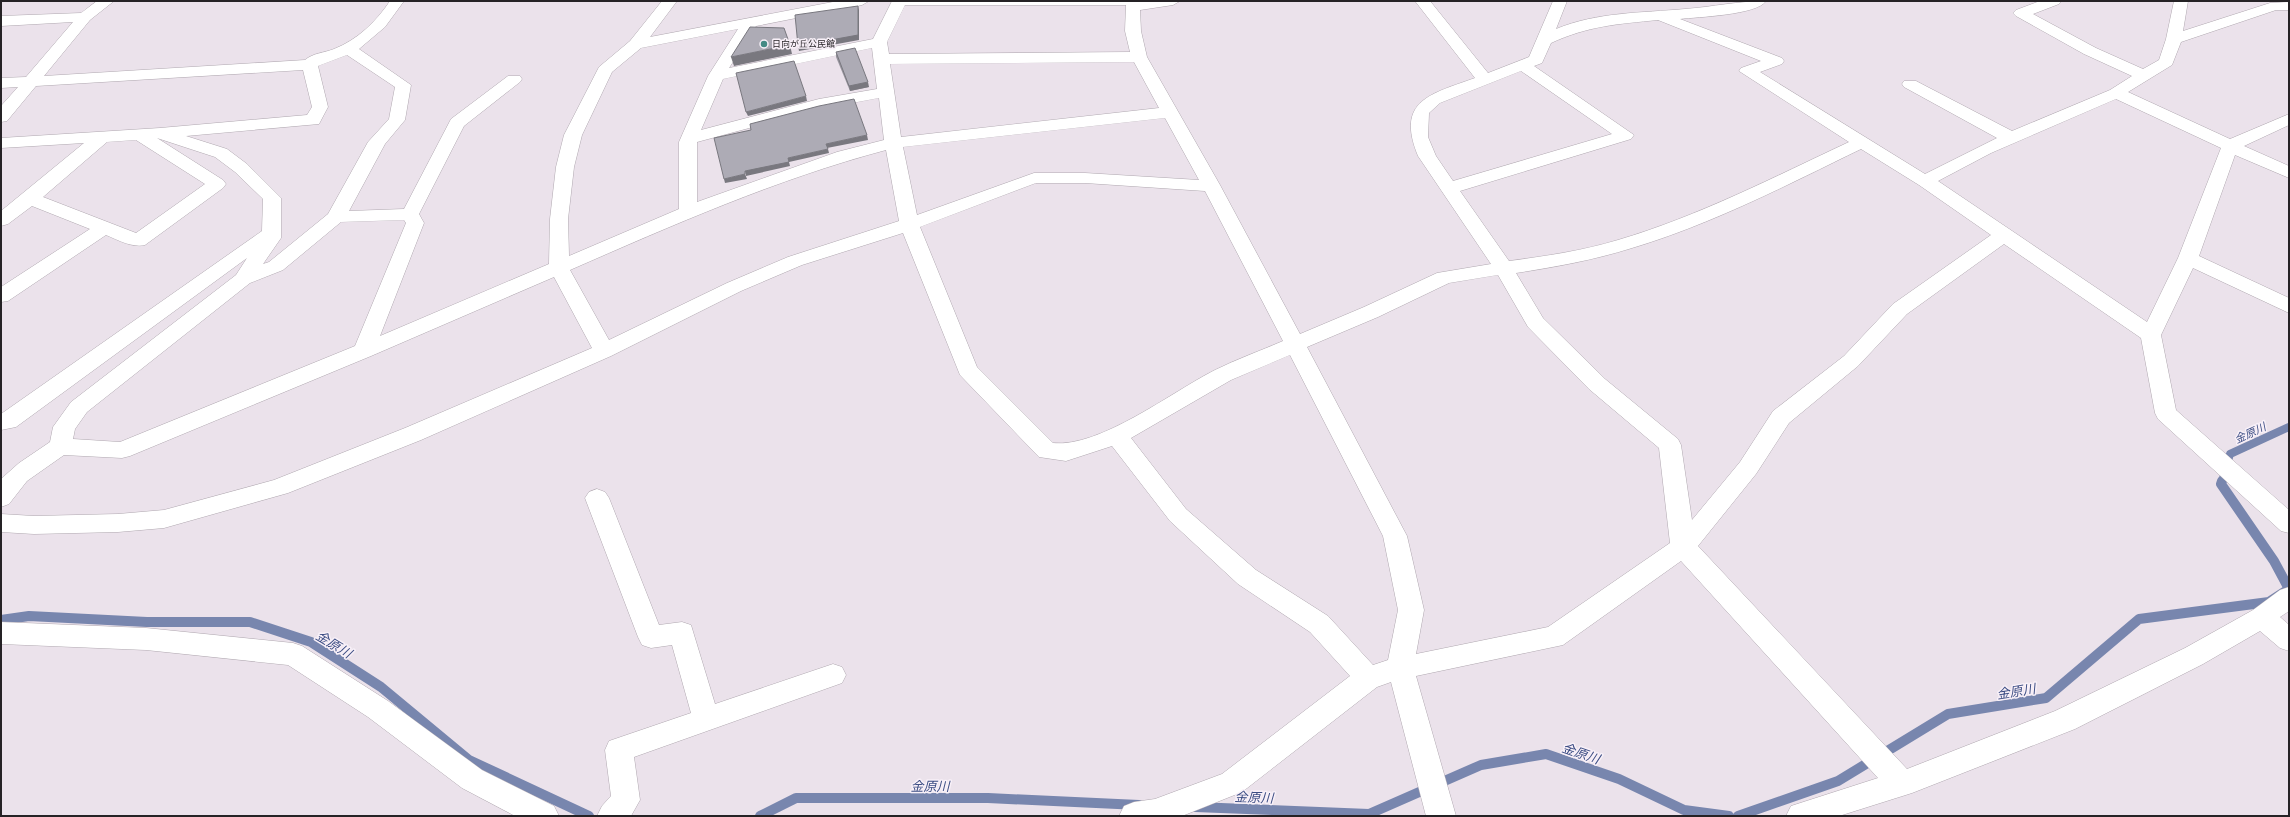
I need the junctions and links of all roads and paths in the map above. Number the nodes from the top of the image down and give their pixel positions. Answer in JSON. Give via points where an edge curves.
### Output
{"nodes":[{"id":1,"x":107,"y":1,"type":"edge"},
{"id":2,"x":397,"y":1,"type":"edge"},
{"id":3,"x":670,"y":1,"type":"edge"},
{"id":4,"x":861,"y":1,"type":"edge"},
{"id":5,"x":899,"y":1,"type":"edge"},
{"id":6,"x":1173,"y":1,"type":"edge"},
{"id":7,"x":1422,"y":1,"type":"edge"},
{"id":8,"x":1560,"y":1,"type":"edge"},
{"id":9,"x":1759,"y":1,"type":"edge"},
{"id":10,"x":2054,"y":1,"type":"edge"},
{"id":11,"x":2181,"y":1,"type":"edge"},
{"id":12,"x":1134,"y":3,"type":"edge"},
{"id":13,"x":2289,"y":6,"type":"edge"},
{"id":14,"x":1656,"y":16,"type":"junction"},
{"id":15,"x":85,"y":17,"type":"junction"},
{"id":16,"x":1,"y":22,"type":"edge"},
{"id":17,"x":750,"y":23,"type":"junction"},
{"id":18,"x":2174,"y":39,"type":"junction"},
{"id":19,"x":1543,"y":41,"type":"junction"},
{"id":20,"x":879,"y":42,"type":"junction"},
{"id":21,"x":636,"y":44,"type":"junction"},
{"id":22,"x":347,"y":48,"type":"junction"},
{"id":23,"x":1139,"y":57,"type":"junction"},
{"id":24,"x":883,"y":59,"type":"junction"},
{"id":25,"x":310,"y":65,"type":"junction"},
{"id":26,"x":1522,"y":65,"type":"junction"},
{"id":27,"x":716,"y":76,"type":"junction"},
{"id":28,"x":2144,"y":76,"type":"junction"},
{"id":29,"x":514,"y":79,"type":"dead end"},
{"id":30,"x":1485,"y":80,"type":"junction"},
{"id":31,"x":32,"y":82,"type":"junction"},
{"id":32,"x":1,"y":83,"type":"edge"},
{"id":33,"x":1910,"y":84,"type":"dead end"},
{"id":34,"x":886,"y":92,"type":"junction"},
{"id":35,"x":2116,"y":93,"type":"junction"},
{"id":36,"x":1170,"y":112,"type":"junction"},
{"id":37,"x":1,"y":117,"type":"edge"},
{"id":38,"x":2289,"y":118,"type":"edge"},
{"id":39,"x":160,"y":133,"type":"junction"},
{"id":40,"x":140,"y":134,"type":"junction"},
{"id":41,"x":103,"y":136,"type":"junction"},
{"id":42,"x":2011,"y":138,"type":"junction"},
{"id":43,"x":689,"y":140,"type":"junction"},
{"id":44,"x":1862,"y":142,"type":"junction"},
{"id":45,"x":1,"y":143,"type":"edge"},
{"id":46,"x":894,"y":143,"type":"junction"},
{"id":47,"x":2230,"y":146,"type":"junction"},
{"id":48,"x":2289,"y":173,"type":"edge"},
{"id":49,"x":1925,"y":181,"type":"junction"},
{"id":50,"x":1210,"y":185,"type":"junction"},
{"id":51,"x":1449,"y":188,"type":"junction"},
{"id":52,"x":31,"y":198,"type":"junction"},
{"id":53,"x":688,"y":212,"type":"junction"},
{"id":54,"x":410,"y":214,"type":"junction"},
{"id":55,"x":336,"y":217,"type":"junction"},
{"id":56,"x":1,"y":220,"type":"edge"},
{"id":57,"x":909,"y":223,"type":"junction"},
{"id":58,"x":103,"y":229,"type":"junction"},
{"id":59,"x":271,"y":232,"type":"junction"},
{"id":60,"x":2004,"y":235,"type":"junction"},
{"id":61,"x":2188,"y":258,"type":"junction"},
{"id":62,"x":559,"y":267,"type":"junction"},
{"id":63,"x":1504,"y":269,"type":"junction"},
{"id":64,"x":243,"y":279,"type":"junction"},
{"id":65,"x":1,"y":296,"type":"edge"},
{"id":66,"x":2289,"y":306,"type":"edge"},
{"id":67,"x":2151,"y":335,"type":"junction"},
{"id":68,"x":1295,"y":345,"type":"junction"},
{"id":69,"x":604,"y":351,"type":"junction"},
{"id":70,"x":364,"y":352,"type":"junction"},
{"id":71,"x":1,"y":422,"type":"edge"},
{"id":72,"x":1117,"y":436,"type":"junction"},
{"id":73,"x":60,"y":446,"type":"junction"},
{"id":74,"x":1,"y":498,"type":"edge"},
{"id":75,"x":597,"y":498,"type":"dead end"},
{"id":76,"x":1,"y":523,"type":"edge"},
{"id":77,"x":2289,"y":524,"type":"edge"},
{"id":78,"x":1683,"y":547,"type":"junction"},
{"id":79,"x":2289,"y":597,"type":"edge"},
{"id":80,"x":2262,"y":618,"type":"junction"},
{"id":81,"x":1,"y":633,"type":"edge"},
{"id":82,"x":2289,"y":640,"type":"edge"},
{"id":83,"x":1400,"y":668,"type":"junction"},
{"id":84,"x":833,"y":676,"type":"dead end"},
{"id":85,"x":1368,"y":678,"type":"junction"},
{"id":86,"x":706,"y":719,"type":"junction"},
{"id":87,"x":1902,"y":784,"type":"junction"},
{"id":88,"x":544,"y":816,"type":"edge"},
{"id":89,"x":612,"y":816,"type":"edge"},
{"id":90,"x":1134,"y":816,"type":"edge"},
{"id":91,"x":1441,"y":816,"type":"edge"},
{"id":92,"x":1801,"y":816,"type":"edge"}],
"edges":[{"from":1,"to":15,"type":"street"},
{"from":2,"to":22,"type":"street","via":[[386,19]]},
{"from":3,"to":21,"type":"street"},
{"from":4,"to":17,"type":"street","via":[[766,13]]},
{"from":5,"to":12,"type":"street"},
{"from":5,"to":20,"type":"street"},
{"from":6,"to":12,"type":"street"},
{"from":7,"to":30,"type":"street"},
{"from":8,"to":19,"type":"street"},
{"from":9,"to":14,"type":"street","via":[[1734,8]]},
{"from":10,"to":28,"type":"street","via":[[2021,13],[2090,51]]},
{"from":11,"to":18,"type":"street"},
{"from":12,"to":23,"type":"street","via":[[1132,31]]},
{"from":13,"to":18,"type":"street","via":[[2275,6]]},
{"from":14,"to":19,"type":"street","via":[[1600,21],[1568,30]]},
{"from":14,"to":44,"type":"street","via":[[1776,61],[1747,71]]},
{"from":15,"to":16,"type":"street"},
{"from":15,"to":31,"type":"street"},
{"from":17,"to":21,"type":"street"},
{"from":17,"to":27,"type":"street"},
{"from":18,"to":28,"type":"street","via":[[2166,62]]},
{"from":19,"to":26,"type":"street","via":[[1536,60]]},
{"from":20,"to":24,"type":"street"},
{"from":20,"to":27,"type":"street"},
{"from":21,"to":62,"type":"street","via":[[605,70],[573,135],[560,204]]},
{"from":22,"to":25,"type":"street","via":[[313,60]]},
{"from":22,"to":55,"type":"street","via":[[403,85],[397,120],[377,142]]},
{"from":23,"to":24,"type":"street"},
{"from":23,"to":36,"type":"street"},
{"from":24,"to":34,"type":"street"},
{"from":25,"to":31,"type":"street"},
{"from":25,"to":39,"type":"street","via":[[320,107],[313,120]]},
{"from":26,"to":30,"type":"street"},
{"from":26,"to":51,"type":"street","via":[[1625,135]]},
{"from":27,"to":43,"type":"street"},
{"from":28,"to":35,"type":"street"},
{"from":29,"to":54,"type":"street","via":[[457,123]]},
{"from":30,"to":51,"type":"street","via":[[1434,99],[1421,112],[1419,137],[1427,156]]},
{"from":31,"to":32,"type":"street"},
{"from":31,"to":37,"type":"street"},
{"from":33,"to":42,"type":"street"},
{"from":34,"to":43,"type":"street","via":[[819,104]]},
{"from":34,"to":46,"type":"street"},
{"from":35,"to":42,"type":"street"},
{"from":35,"to":47,"type":"street"},
{"from":36,"to":46,"type":"street"},
{"from":36,"to":50,"type":"street"},
{"from":38,"to":47,"type":"street"},
{"from":39,"to":40,"type":"street"},
{"from":39,"to":59,"type":"street","via":[[221,154],[242,168],[272,198]]},
{"from":40,"to":41,"type":"street"},
{"from":40,"to":58,"type":"street","via":[[217,184],[138,241]]},
{"from":41,"to":45,"type":"street"},
{"from":41,"to":52,"type":"street"},
{"from":42,"to":49,"type":"street","via":[[1984,149]]},
{"from":43,"to":53,"type":"street"},
{"from":44,"to":49,"type":"street"},
{"from":44,"to":63,"type":"street","via":[[1735,203],[1626,244],[1568,259]]},
{"from":46,"to":53,"type":"street","via":[[843,156]]},
{"from":46,"to":57,"type":"street"},
{"from":47,"to":48,"type":"street"},
{"from":47,"to":61,"type":"street"},
{"from":49,"to":60,"type":"street"},
{"from":50,"to":57,"type":"street","via":[[1192,186],[1085,178],[1034,178]]},
{"from":50,"to":68,"type":"street"},
{"from":51,"to":63,"type":"street"},
{"from":52,"to":56,"type":"street"},
{"from":52,"to":58,"type":"street"},
{"from":53,"to":62,"type":"street"},
{"from":54,"to":55,"type":"street"},
{"from":54,"to":70,"type":"street","via":[[415,223]]},
{"from":55,"to":64,"type":"street","via":[[276,266]]},
{"from":57,"to":69,"type":"street","via":[[795,262],[734,287]]},
{"from":57,"to":72,"type":"street","via":[[968,370],[1041,446],[1046,451],[1066,453]]},
{"from":58,"to":65,"type":"street"},
{"from":59,"to":64,"type":"street","via":[[271,238]]},
{"from":59,"to":71,"type":"street","via":[[8,421]]},
{"from":60,"to":67,"type":"street"},
{"from":60,"to":78,"type":"street","via":[[1900,309],[1851,361],[1781,417],[1748,468]]},
{"from":61,"to":66,"type":"street"},
{"from":61,"to":67,"type":"street"},
{"from":62,"to":69,"type":"street"},
{"from":62,"to":70,"type":"street"},
{"from":63,"to":68,"type":"street","via":[[1444,277]]},
{"from":63,"to":78,"type":"street","via":[[1534,322],[1597,384],[1670,445]]},
{"from":64,"to":73,"type":"street","via":[[79,407],[64,427]]},
{"from":67,"to":77,"type":"street","via":[[2166,413]]},
{"from":68,"to":72,"type":"street","via":[[1223,375]]},
{"from":68,"to":83,"type":"street","via":[[1395,536],[1411,610]]},
{"from":69,"to":76,"type":"street","via":[[413,434],[280,487],[164,519],[34,525]]},
{"from":70,"to":73,"type":"street","via":[[122,450]]},
{"from":72,"to":85,"type":"street","via":[[1178,515],[1247,577],[1319,624]]},
{"from":73,"to":74,"type":"street","via":[[22,474],[4,491]]},
{"from":75,"to":86,"type":"street","via":[[651,637],[682,633]]},
{"from":78,"to":83,"type":"street","via":[[1554,637]]},
{"from":78,"to":87,"type":"street"},
{"from":79,"to":80,"type":"street"},
{"from":80,"to":82,"type":"street"},
{"from":80,"to":87,"type":"street","via":[[2194,656],[2065,720]]},
{"from":81,"to":88,"type":"street","via":[[146,639],[293,654],[378,709],[472,779]]},
{"from":83,"to":85,"type":"street"},
{"from":83,"to":91,"type":"street"},
{"from":84,"to":86,"type":"street"},
{"from":85,"to":90,"type":"street","via":[[1232,783],[1154,813]]},
{"from":86,"to":89,"type":"street","via":[[619,750],[626,800]]},
{"from":87,"to":92,"type":"street"}]}
